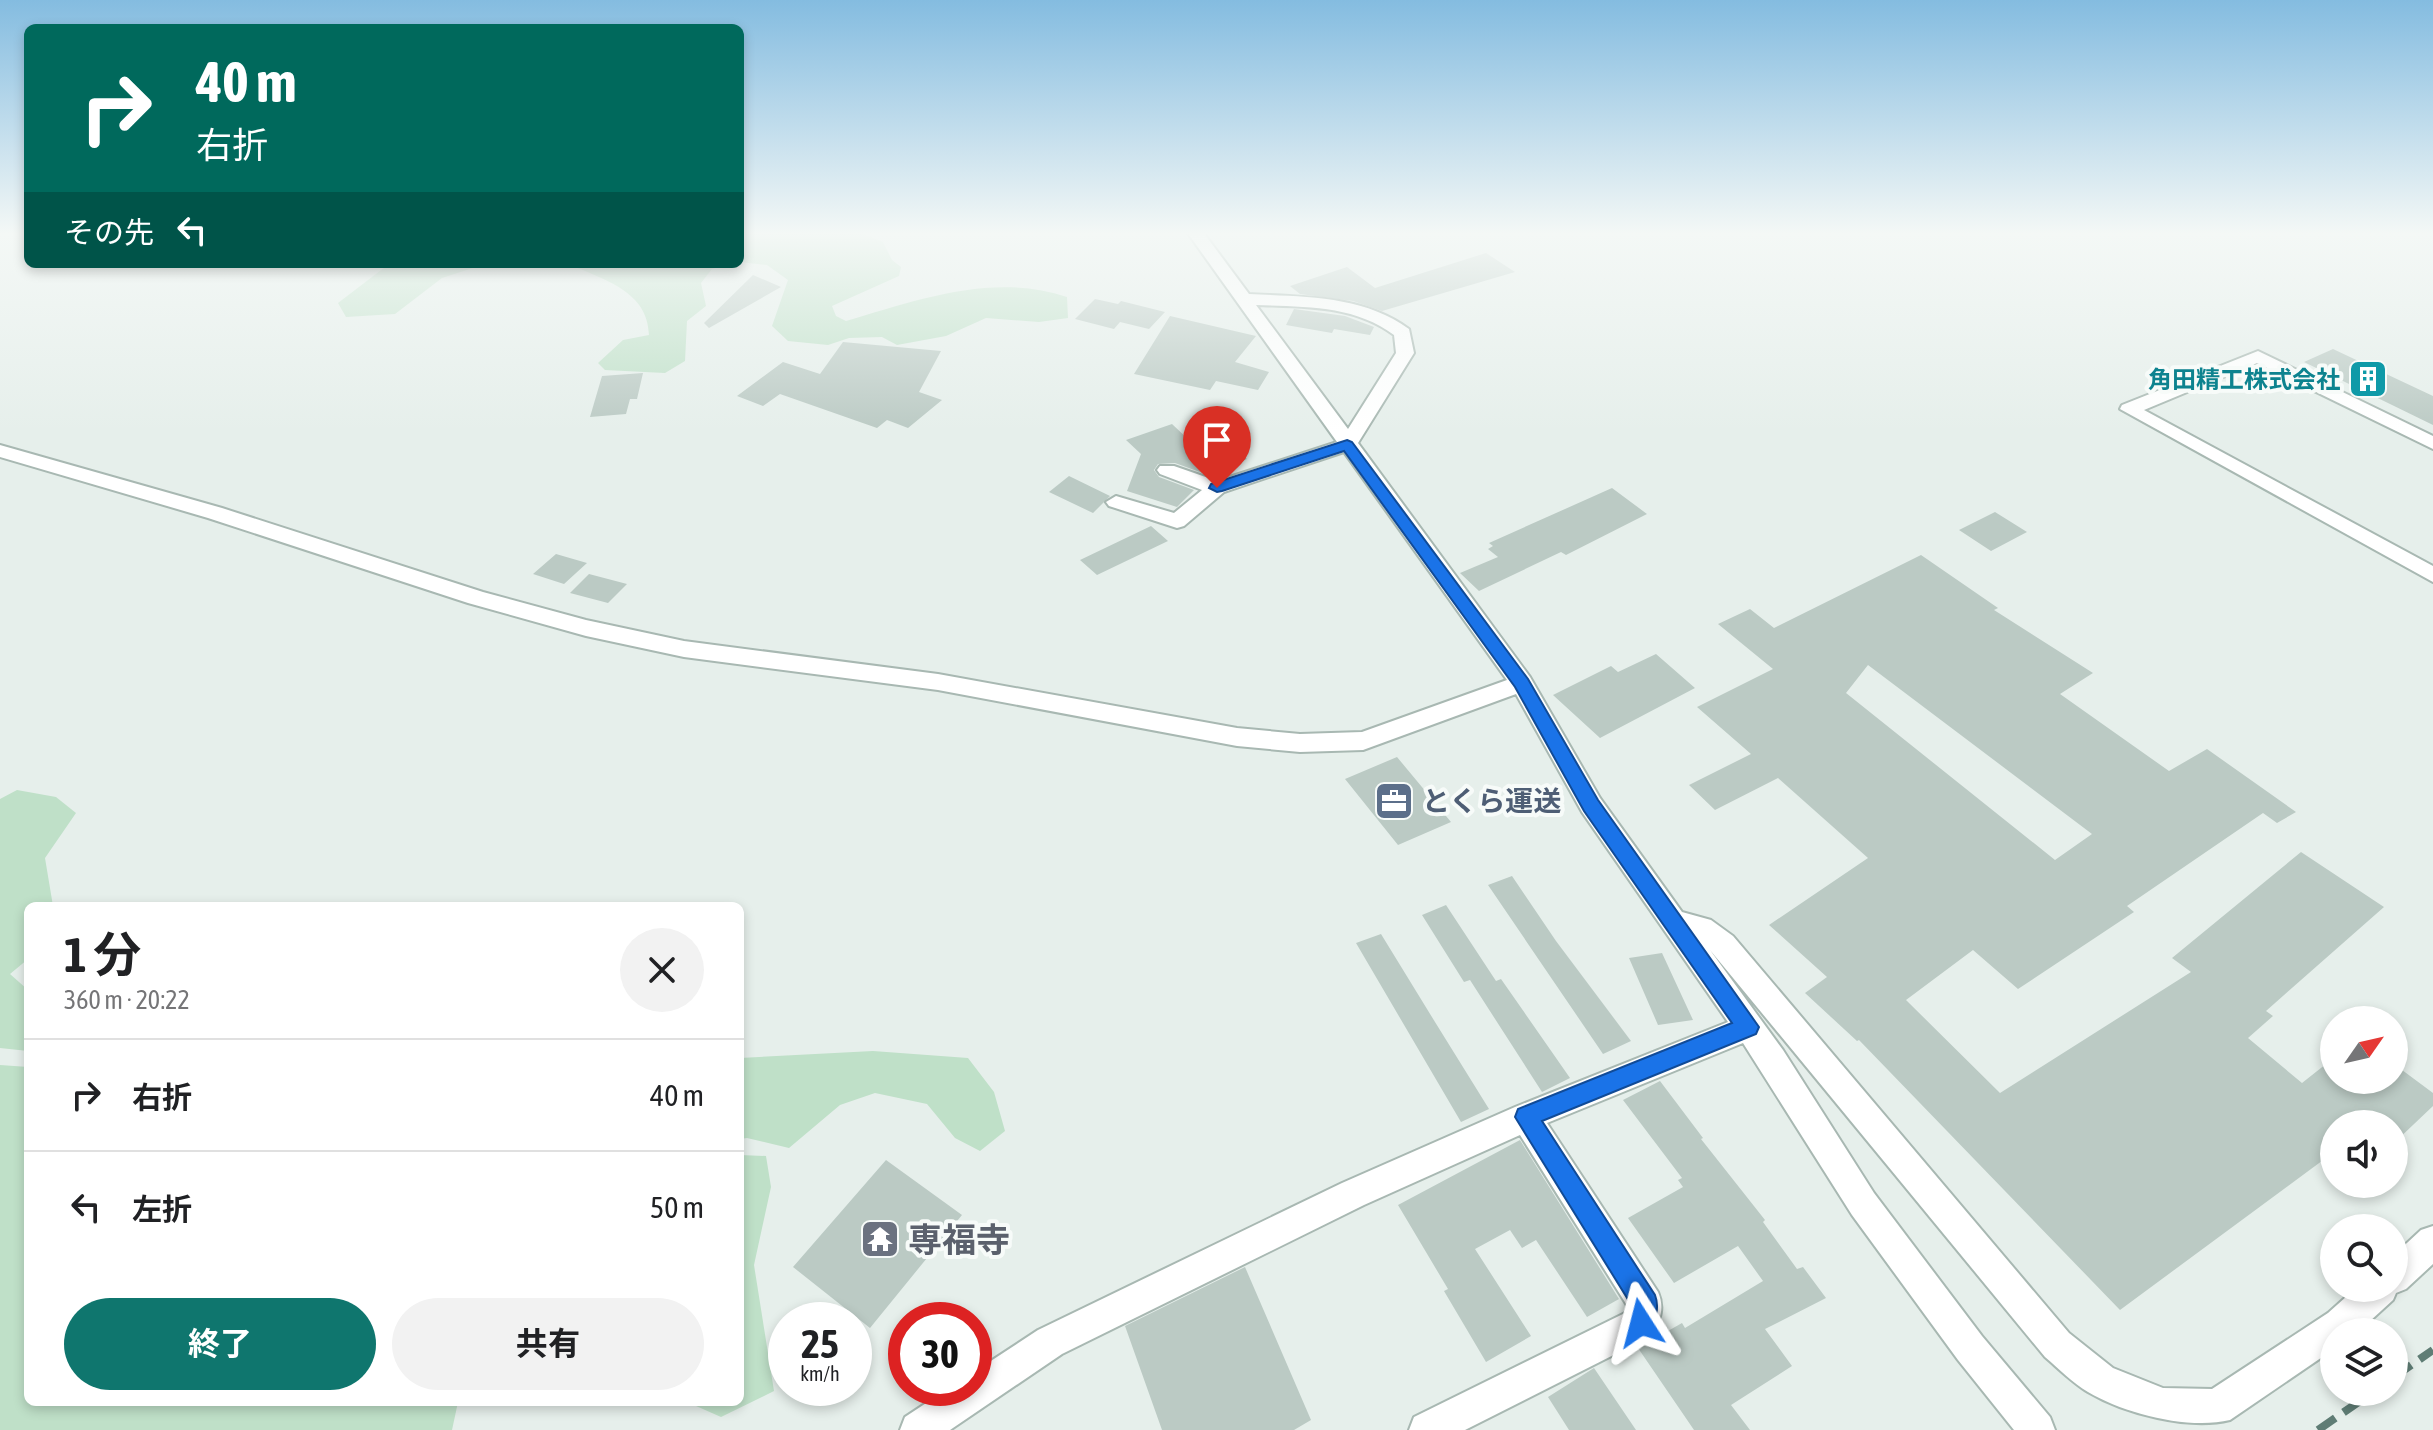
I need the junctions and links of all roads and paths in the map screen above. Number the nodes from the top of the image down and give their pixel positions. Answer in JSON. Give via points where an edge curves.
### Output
{"nodes":[{"id":1,"x":1247,"y":299,"type":"joint"},
{"id":2,"x":2433,"y":443,"type":"edge"},
{"id":3,"x":1347,"y":445,"type":"junction"},
{"id":4,"x":0,"y":451,"type":"edge"},
{"id":5,"x":1167,"y":470,"type":"dead end"},
{"id":6,"x":1217,"y":488,"type":"junction"},
{"id":7,"x":1116,"y":502,"type":"dead end"},
{"id":8,"x":2433,"y":575,"type":"edge"},
{"id":9,"x":1522,"y":683,"type":"junction"},
{"id":10,"x":1673,"y":921,"type":"junction"},
{"id":11,"x":1748,"y":1027,"type":"junction"},
{"id":12,"x":1526,"y":1117,"type":"junction"},
{"id":13,"x":2433,"y":1242,"type":"edge"},
{"id":14,"x":2408,"y":1264,"type":"edge"},
{"id":15,"x":2365,"y":1302,"type":"edge"},
{"id":16,"x":918,"y":1430,"type":"edge"},
{"id":17,"x":1427,"y":1430,"type":"edge"},
{"id":18,"x":2037,"y":1430,"type":"edge"}],
"edges":[{"from":1,"to":3,"type":"street"},
{"from":1,"to":3,"type":"street","via":[[1325,304],[1370,314],[1403,333],[1405,353]]},
{"from":2,"to":8,"type":"street","via":[[2258,356],[2129,409]]},
{"from":3,"to":6,"type":"street"},
{"from":3,"to":9,"type":"street"},
{"from":4,"to":9,"type":"street","via":[[586,628],[684,649],[938,682],[1237,737],[1363,741]]},
{"from":5,"to":6,"type":"street"},
{"from":6,"to":7,"type":"street","via":[[1177,521]]},
{"from":9,"to":10,"type":"street","via":[[1591,805]]},
{"from":10,"to":11,"type":"street"},
{"from":10,"to":15,"type":"street","via":[[1701,928],[1723,944],[2057,1345],[2101,1380],[2163,1406],[2217,1407],[2340,1325]]},
{"from":11,"to":12,"type":"street"},
{"from":11,"to":18,"type":"street","via":[[1863,1204]]},
{"from":12,"to":16,"type":"street","via":[[1353,1194],[1050,1342]]},
{"from":12,"to":17,"type":"street","via":[[1646,1304],[1641,1323]]},
{"from":13,"to":14,"type":"street"}]}
